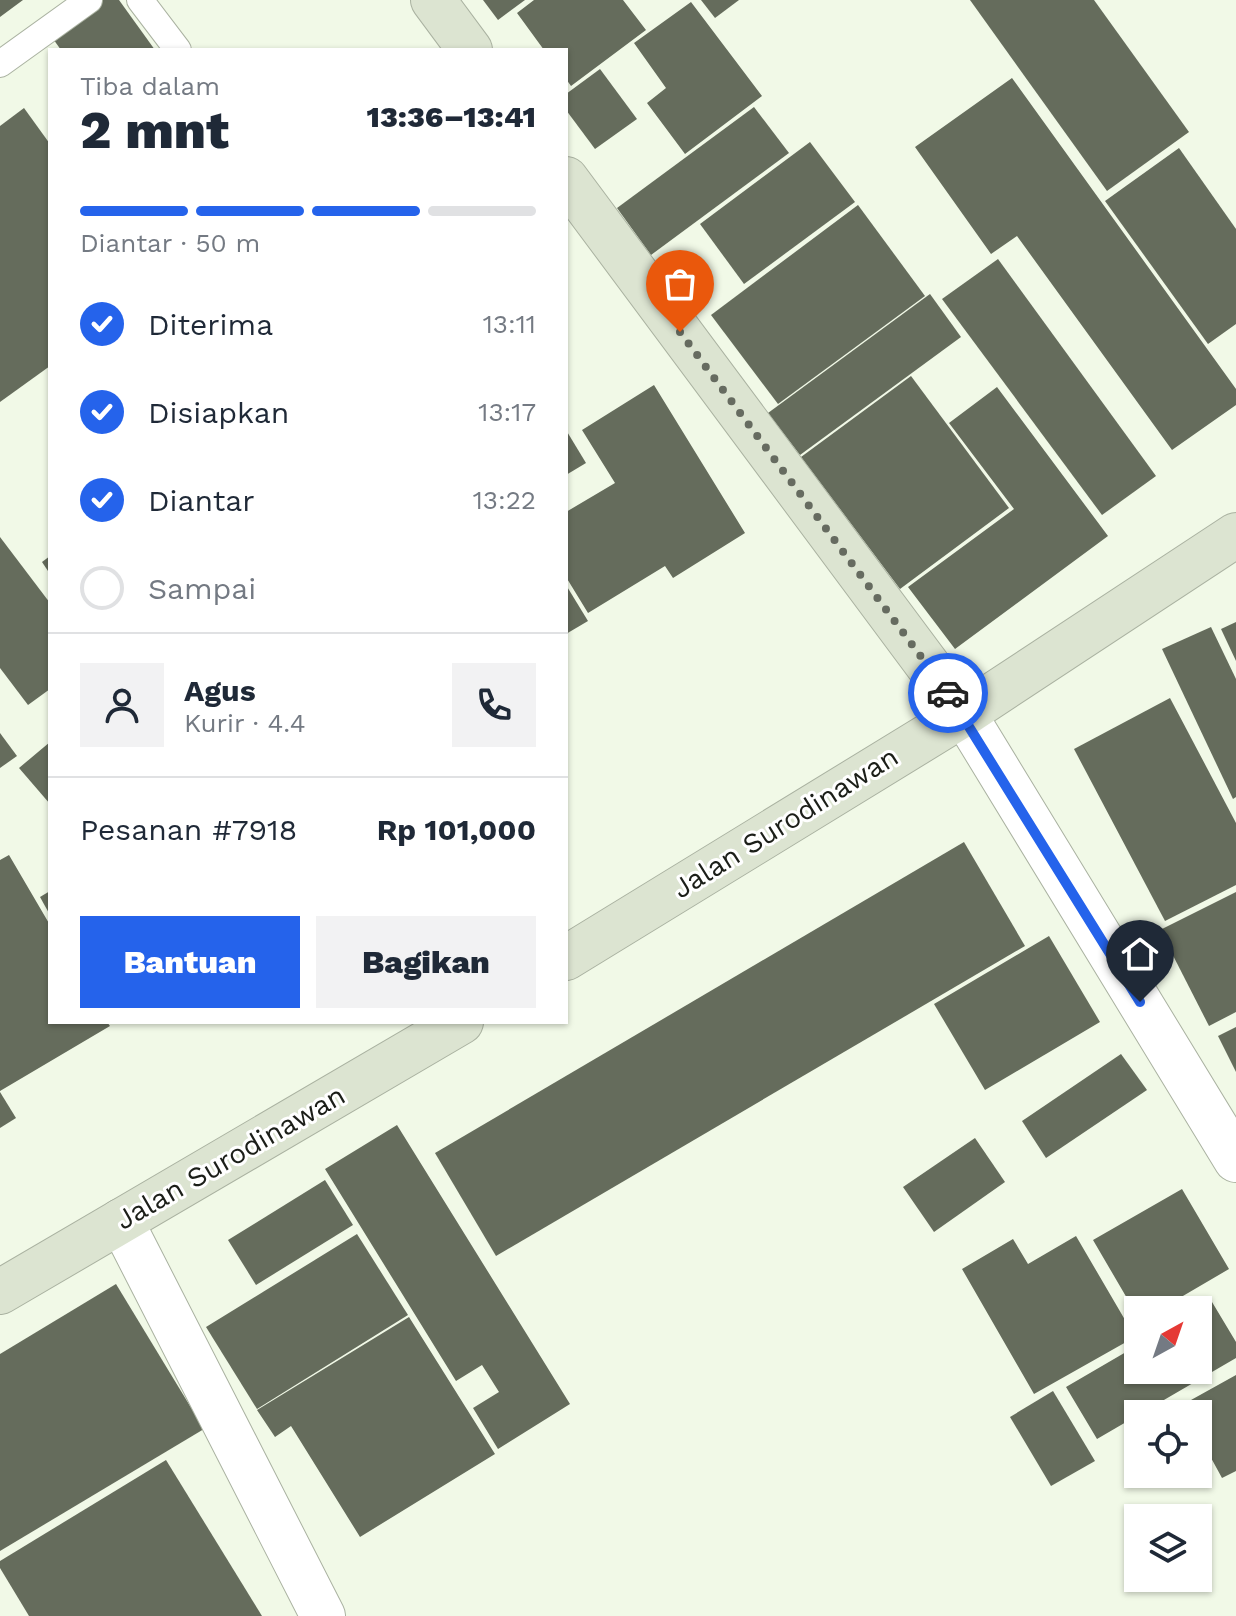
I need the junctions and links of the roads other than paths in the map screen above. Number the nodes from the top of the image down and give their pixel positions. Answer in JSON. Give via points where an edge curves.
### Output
{"nodes":[{"id":1,"x":89,"y":0,"type":"edge"},
{"id":2,"x":140,"y":0,"type":"edge"},
{"id":3,"x":433,"y":0,"type":"edge"},
{"id":4,"x":176,"y":48,"type":"edge"},
{"id":5,"x":469,"y":48,"type":"edge"},
{"id":6,"x":0,"y":64,"type":"edge"},
{"id":7,"x":568,"y":182,"type":"edge"},
{"id":8,"x":1236,"y":535,"type":"edge"},
{"id":9,"x":964,"y":714,"type":"junction"},
{"id":10,"x":568,"y":957,"type":"edge"},
{"id":11,"x":458,"y":1024,"type":"edge"},
{"id":12,"x":1236,"y":1160,"type":"edge"},
{"id":13,"x":121,"y":1221,"type":"junction"},
{"id":14,"x":0,"y":1292,"type":"edge"},
{"id":15,"x":323,"y":1616,"type":"edge"}],
"edges":[{"from":1,"to":6,"type":"lane"},
{"from":2,"to":4,"type":"lane"},
{"from":3,"to":5,"type":"main road"},
{"from":7,"to":9,"type":"main road"},
{"from":8,"to":9,"type":"main road","name":"Jalan Surodinawan"},
{"from":9,"to":10,"type":"main road","name":"Jalan Surodinawan"},
{"from":9,"to":12,"type":"street"},
{"from":11,"to":13,"type":"main road","name":"Jalan Surodinawan"},
{"from":13,"to":14,"type":"main road","name":"Jalan Surodinawan"},
{"from":13,"to":15,"type":"street"}]}
